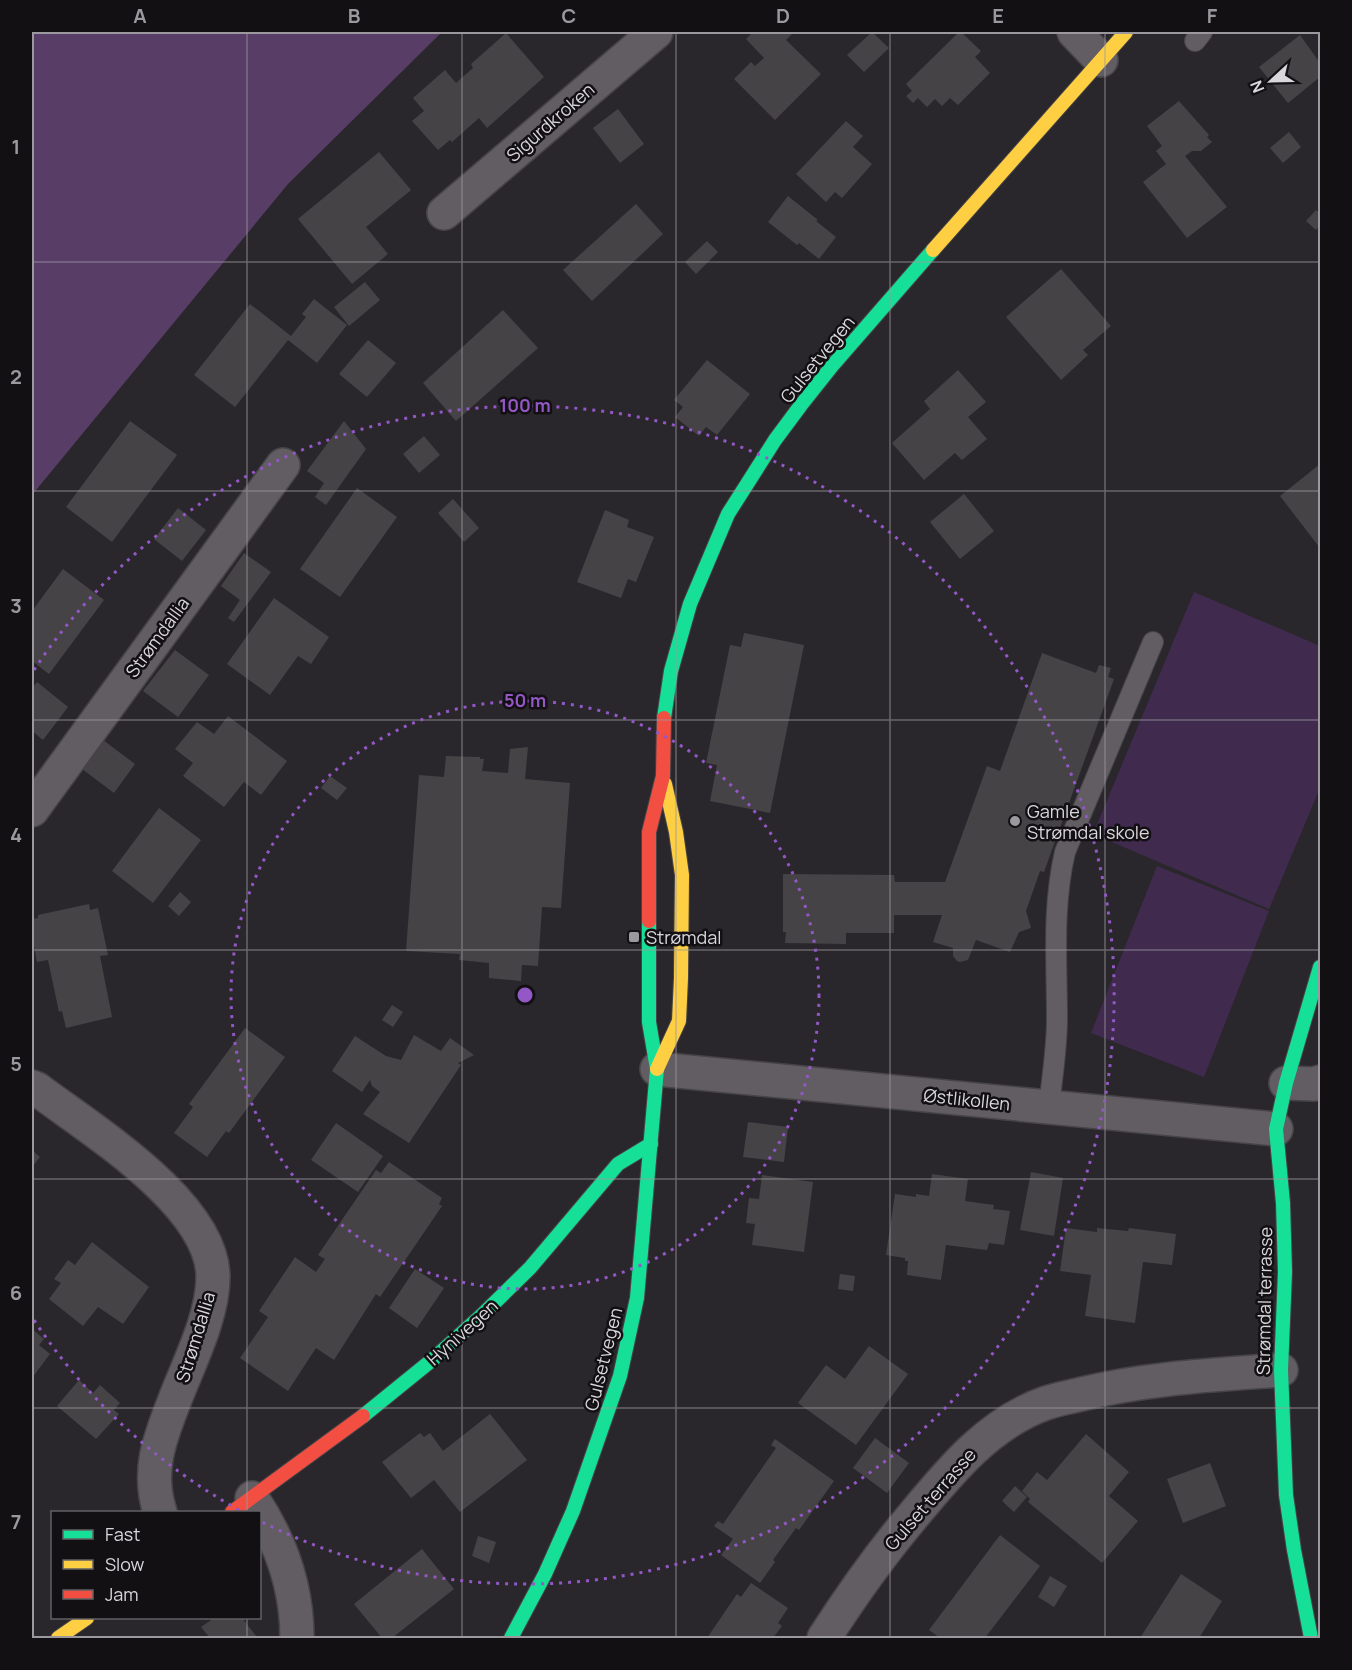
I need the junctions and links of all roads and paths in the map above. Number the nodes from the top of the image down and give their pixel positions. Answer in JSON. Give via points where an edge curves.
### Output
{"nodes":[{"id":1,"x":656,"y":32,"type":"edge"},
{"id":2,"x":1074,"y":32,"type":"edge"},
{"id":3,"x":1125,"y":32,"type":"edge"},
{"id":4,"x":1101,"y":60,"type":"junction"},
{"id":5,"x":444,"y":213,"type":"dead end"},
{"id":6,"x":283,"y":465,"type":"dead end"},
{"id":7,"x":1153,"y":642,"type":"dead end"},
{"id":8,"x":663,"y":776,"type":"junction"},
{"id":9,"x":32,"y":810,"type":"edge"},
{"id":10,"x":1320,"y":967,"type":"edge"},
{"id":11,"x":657,"y":1069,"type":"junction"},
{"id":12,"x":1320,"y":1082,"type":"edge"},
{"id":13,"x":1286,"y":1083,"type":"junction"},
{"id":14,"x":34,"y":1088,"type":"edge"},
{"id":15,"x":1049,"y":1107,"type":"junction"},
{"id":16,"x":1276,"y":1129,"type":"junction"},
{"id":17,"x":651,"y":1144,"type":"junction"},
{"id":18,"x":1281,"y":1370,"type":"junction"},
{"id":19,"x":242,"y":1505,"type":"edge"},
{"id":20,"x":160,"y":1511,"type":"edge"},
{"id":21,"x":261,"y":1516,"type":"edge"},
{"id":22,"x":84,"y":1619,"type":"edge"},
{"id":23,"x":58,"y":1638,"type":"edge"},
{"id":24,"x":297,"y":1638,"type":"edge"},
{"id":25,"x":511,"y":1638,"type":"edge"},
{"id":26,"x":824,"y":1638,"type":"edge"},
{"id":27,"x":1311,"y":1638,"type":"edge"}],
"edges":[{"from":1,"to":5,"type":"street","name":"Sigurdkroken"},
{"from":2,"to":4,"type":"street"},
{"from":3,"to":4,"type":"main road","name":"Gulsetvegen"},
{"from":4,"to":8,"type":"main road","name":"Gulsetvegen","via":[[832,366],[775,440],[728,514],[690,604],[671,671],[663,727]]},
{"from":6,"to":9,"type":"street","name":"Strømdallia"},
{"from":7,"to":15,"type":"lane","via":[[1063,860],[1056,908],[1057,1021]]},
{"from":8,"to":11,"type":"main road","name":"Gulsetvegen","via":[[649,832],[649,1022]]},
{"from":8,"to":11,"type":"main road","name":"Gulsetvegen","via":[[682,875],[681,978],[679,1022]]},
{"from":10,"to":13,"type":"main road","name":"Strømdal terrasse"},
{"from":11,"to":15,"type":"street","name":"Østlikollen"},
{"from":11,"to":17,"type":"main road","name":"Gulsetvegen"},
{"from":12,"to":13,"type":"street"},
{"from":13,"to":16,"type":"main road","name":"Strømdal terrasse"},
{"from":14,"to":20,"type":"street","name":"Strømdallia","via":[[141,1168],[168,1193],[202,1235],[209,1253],[213,1276],[209,1304],[158,1443],[154,1470]]},
{"from":15,"to":16,"type":"street","name":"Østlikollen"},
{"from":16,"to":18,"type":"main road","name":"Strømdal terrasse","via":[[1284,1249]]},
{"from":17,"to":19,"type":"main road","name":"Hynivegen","via":[[618,1164],[530,1268],[432,1360]]},
{"from":17,"to":25,"type":"main road","name":"Gulsetvegen","via":[[637,1298],[620,1376],[573,1511]]},
{"from":18,"to":26,"type":"street","name":"Gulset terrasse","via":[[1171,1378],[1110,1388],[1046,1403],[1010,1421],[978,1444],[947,1475],[898,1534]]},
{"from":18,"to":27,"type":"main road","name":"Strømdal terrasse","via":[[1286,1495]]},
{"from":21,"to":24,"type":"street","name":"Hynivegen","via":[[267,1519],[288,1573],[297,1615]]},
{"from":22,"to":23,"type":"main road"}]}
